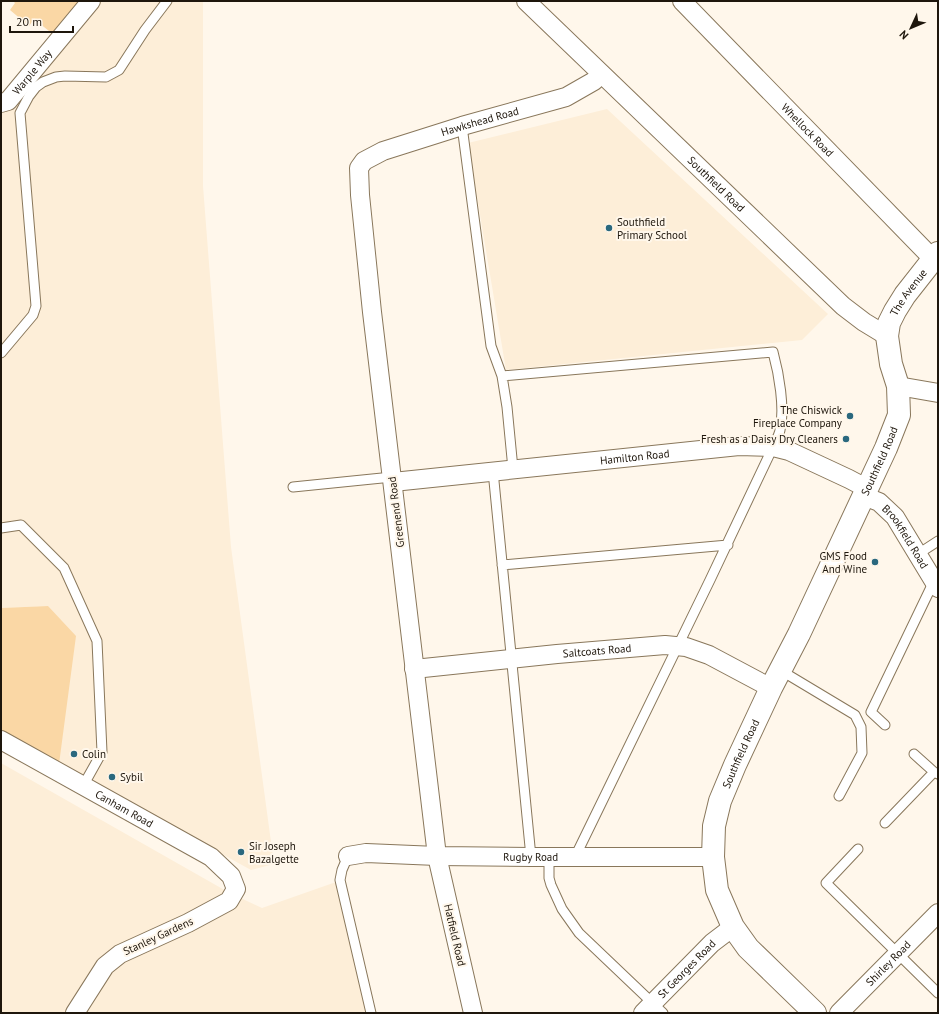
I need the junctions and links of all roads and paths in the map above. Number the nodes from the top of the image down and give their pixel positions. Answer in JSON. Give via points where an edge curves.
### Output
{"nodes":[{"id":1,"x":91,"y":1,"type":"edge"},
{"id":2,"x":167,"y":1,"type":"edge"},
{"id":3,"x":526,"y":1,"type":"edge"},
{"id":4,"x":682,"y":1,"type":"edge"},
{"id":5,"x":601,"y":74,"type":"junction"},
{"id":6,"x":1,"y":103,"type":"edge"},
{"id":7,"x":462,"y":126,"type":"junction"},
{"id":8,"x":359,"y":168,"type":"joint"},
{"id":9,"x":936,"y":256,"type":"edge"},
{"id":10,"x":887,"y":336,"type":"junction"},
{"id":11,"x":1,"y":354,"type":"edge"},
{"id":12,"x":502,"y":376,"type":"junction"},
{"id":13,"x":898,"y":386,"type":"junction"},
{"id":14,"x":938,"y":393,"type":"edge"},
{"id":15,"x":773,"y":447,"type":"junction"},
{"id":16,"x":513,"y":469,"type":"junction"},
{"id":17,"x":493,"y":471,"type":"junction"},
{"id":18,"x":392,"y":480,"type":"junction"},
{"id":19,"x":292,"y":487,"type":"dead end"},
{"id":20,"x":866,"y":492,"type":"junction"},
{"id":21,"x":1,"y":528,"type":"edge"},
{"id":22,"x":938,"y":541,"type":"edge"},
{"id":23,"x":728,"y":545,"type":"junction"},
{"id":24,"x":918,"y":554,"type":"junction"},
{"id":25,"x":502,"y":565,"type":"junction"},
{"id":26,"x":936,"y":584,"type":"edge"},
{"id":27,"x":678,"y":646,"type":"junction"},
{"id":28,"x":512,"y":659,"type":"junction"},
{"id":29,"x":414,"y":669,"type":"junction"},
{"id":30,"x":776,"y":679,"type":"junction"},
{"id":31,"x":885,"y":726,"type":"dead end"},
{"id":32,"x":1,"y":740,"type":"edge"},
{"id":33,"x":914,"y":754,"type":"dead end"},
{"id":34,"x":936,"y":773,"type":"edge"},
{"id":35,"x":83,"y":786,"type":"junction"},
{"id":36,"x":839,"y":796,"type":"dead end"},
{"id":37,"x":886,"y":823,"type":"dead end"},
{"id":38,"x":858,"y":849,"type":"dead end"},
{"id":39,"x":348,"y":856,"type":"joint"},
{"id":40,"x":437,"y":856,"type":"junction"},
{"id":41,"x":531,"y":857,"type":"junction"},
{"id":42,"x":549,"y":857,"type":"junction"},
{"id":43,"x":713,"y":857,"type":"junction"},
{"id":44,"x":575,"y":858,"type":"junction"},
{"id":45,"x":236,"y":889,"type":"joint"},
{"id":46,"x":938,"y":913,"type":"edge"},
{"id":47,"x":733,"y":926,"type":"junction"},
{"id":48,"x":898,"y":955,"type":"junction"},
{"id":49,"x":938,"y":993,"type":"edge"},
{"id":50,"x":653,"y":1010,"type":"edge"},
{"id":51,"x":75,"y":1013,"type":"edge"},
{"id":52,"x":372,"y":1013,"type":"edge"},
{"id":53,"x":473,"y":1013,"type":"edge"},
{"id":54,"x":815,"y":1013,"type":"edge"},
{"id":55,"x":839,"y":1013,"type":"edge"}],
"edges":[{"from":1,"to":6,"type":"street","name":"Warple Way","via":[[8,101]]},
{"from":2,"to":11,"type":"lane","via":[[119,70],[106,77],[65,76],[43,82],[29,96],[20,113],[36,306],[33,316]]},
{"from":3,"to":5,"type":"street","name":"Southfield Road"},
{"from":4,"to":9,"type":"street","name":"Whellock Road"},
{"from":5,"to":7,"type":"street","name":"Hawkshead Road","via":[[594,81],[566,97]]},
{"from":5,"to":10,"type":"street","name":"Southfield Road","via":[[843,306]]},
{"from":7,"to":8,"type":"street","name":"Hawkshead Road","via":[[382,151],[364,161]]},
{"from":7,"to":12,"type":"lane","via":[[491,346]]},
{"from":8,"to":18,"type":"street","name":"Greenend Road","via":[[372,312]]},
{"from":9,"to":10,"type":"main road","name":"The Avenue","via":[[895,311],[889,323]]},
{"from":10,"to":13,"type":"main road","name":"Southfield Road","via":[[891,364]]},
{"from":12,"to":15,"type":"lane","via":[[773,352],[782,405],[780,429]]},
{"from":12,"to":16,"type":"lane"},
{"from":13,"to":14,"type":"street"},
{"from":13,"to":20,"type":"main road","name":"Southfield Road","via":[[899,415]]},
{"from":15,"to":16,"type":"street","name":"Hamilton Road","via":[[739,446]]},
{"from":15,"to":20,"type":"street","name":"Hamilton Road","via":[[789,451],[849,479]]},
{"from":15,"to":23,"type":"lane"},
{"from":16,"to":17,"type":"street","name":"Hamilton Road"},
{"from":17,"to":18,"type":"street","name":"Hamilton Road"},
{"from":17,"to":25,"type":"lane"},
{"from":18,"to":19,"type":"lane"},
{"from":18,"to":29,"type":"street","name":"Greenend Road"},
{"from":20,"to":24,"type":"street","name":"Brookfield Road","via":[[895,517]]},
{"from":20,"to":30,"type":"main road","name":"Southfield Road"},
{"from":21,"to":35,"type":"lane","via":[[21,525],[64,568],[97,641],[102,752]]},
{"from":22,"to":24,"type":"lane"},
{"from":23,"to":25,"type":"lane"},
{"from":23,"to":27,"type":"lane"},
{"from":24,"to":26,"type":"street","name":"Brookfield Road"},
{"from":25,"to":28,"type":"lane"},
{"from":26,"to":31,"type":"lane","via":[[872,712]]},
{"from":27,"to":28,"type":"street","name":"Saltcoats Road","via":[[665,645]]},
{"from":27,"to":30,"type":"street","name":"Saltcoats Road"},
{"from":27,"to":44,"type":"lane"},
{"from":28,"to":29,"type":"street","name":"Saltcoats Road"},
{"from":28,"to":41,"type":"lane"},
{"from":29,"to":40,"type":"street","name":"Greenend Road"},
{"from":30,"to":36,"type":"lane","via":[[855,715],[861,727],[862,753]]},
{"from":30,"to":43,"type":"main road","name":"Southfield Road","via":[[720,801],[714,826]]},
{"from":32,"to":35,"type":"street","name":"Canham Road"},
{"from":33,"to":34,"type":"lane"},
{"from":34,"to":37,"type":"lane"},
{"from":35,"to":45,"type":"street","name":"Canham Road","via":[[210,857],[231,876]]},
{"from":38,"to":48,"type":"lane","via":[[826,883]]},
{"from":39,"to":40,"type":"street","name":"Rugby Road","via":[[366,853]]},
{"from":39,"to":52,"type":"lane","via":[[340,880]]},
{"from":40,"to":41,"type":"street","name":"Rugby Road"},
{"from":40,"to":53,"type":"street","name":"Hatfield Road"},
{"from":41,"to":42,"type":"street","name":"Rugby Road"},
{"from":42,"to":44,"type":"street","name":"Rugby Road"},
{"from":42,"to":50,"type":"lane","via":[[549,878],[562,909],[579,933]]},
{"from":43,"to":44,"type":"street","name":"Rugby Road"},
{"from":43,"to":47,"type":"main road","name":"Southfield Road","via":[[717,890]]},
{"from":45,"to":51,"type":"street","name":"Stanley Gardens","via":[[229,901],[120,954],[105,966]]},
{"from":46,"to":48,"type":"street","name":"Shirley Road"},
{"from":47,"to":50,"type":"street","name":"St Georges Road","via":[[712,943]]},
{"from":47,"to":54,"type":"main road","name":"Southfield Road","via":[[748,948]]},
{"from":48,"to":49,"type":"lane"},
{"from":48,"to":55,"type":"street","name":"Shirley Road"}]}
